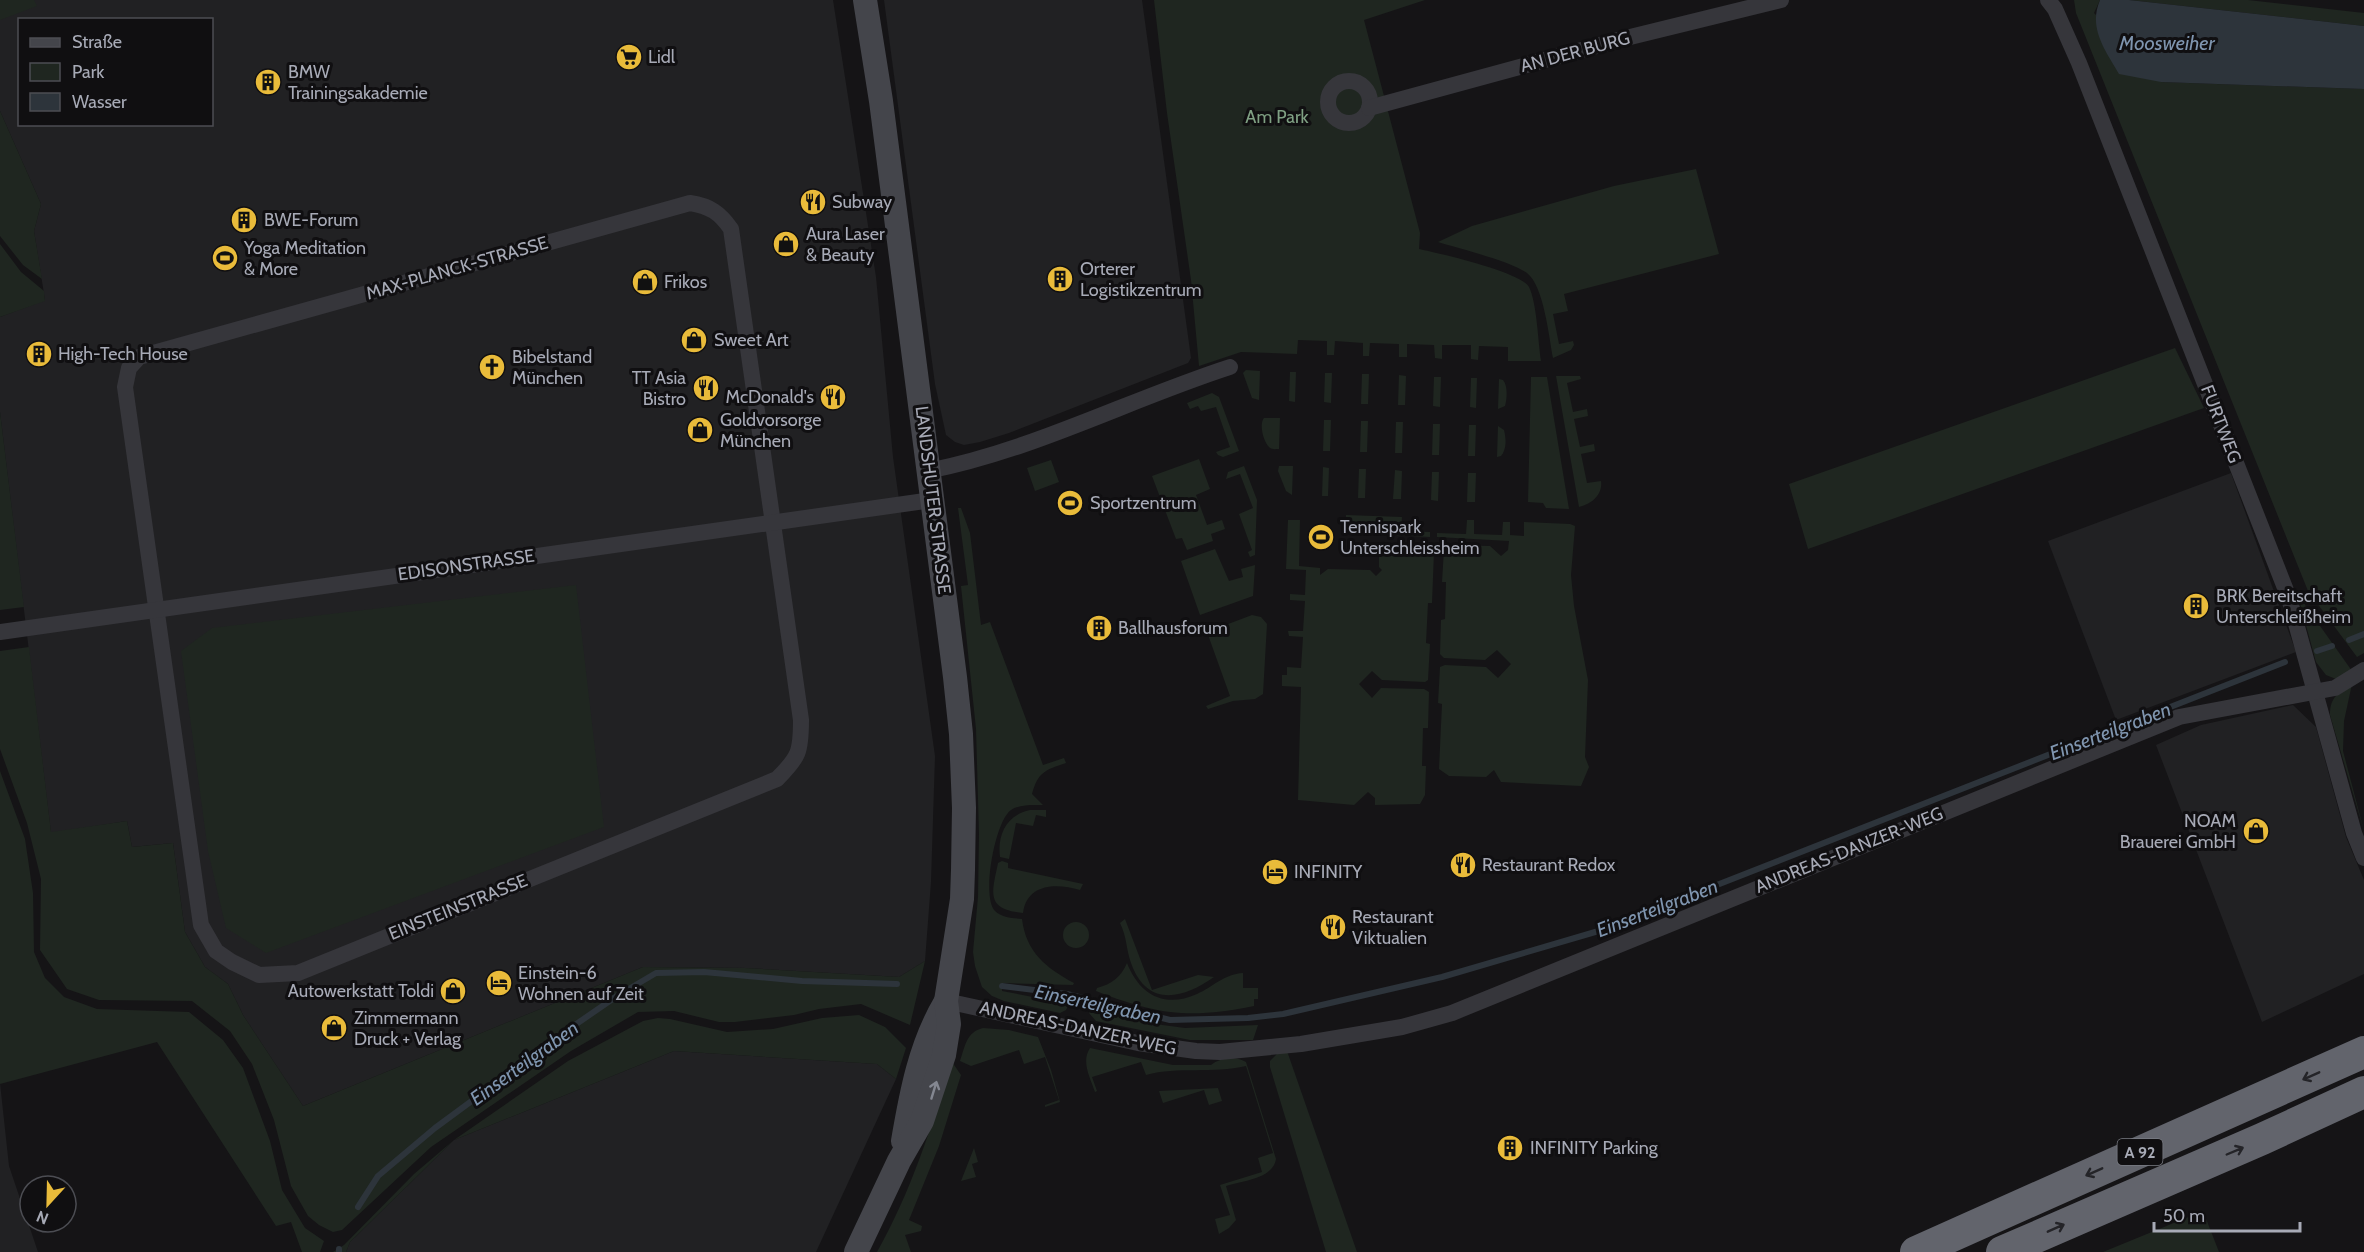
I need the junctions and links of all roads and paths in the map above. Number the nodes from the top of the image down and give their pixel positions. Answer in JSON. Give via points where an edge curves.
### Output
{"nodes":[{"id":1,"x":865,"y":0,"type":"edge"},
{"id":2,"x":1781,"y":0,"type":"edge"},
{"id":3,"x":2053,"y":3,"type":"edge"},
{"id":4,"x":1369,"y":108,"type":"dead end"},
{"id":5,"x":1230,"y":367,"type":"dead end"},
{"id":6,"x":928,"y":471,"type":"junction"},
{"id":7,"x":932,"y":500,"type":"junction"},
{"id":8,"x":773,"y":524,"type":"junction"},
{"id":9,"x":156,"y":611,"type":"junction"},
{"id":10,"x":0,"y":632,"type":"edge"},
{"id":11,"x":2364,"y":670,"type":"edge"},
{"id":12,"x":2315,"y":692,"type":"junction"},
{"id":13,"x":2364,"y":858,"type":"edge"},
{"id":14,"x":946,"y":1001,"type":"junction"},
{"id":15,"x":2364,"y":1052,"type":"edge"},
{"id":16,"x":2364,"y":1092,"type":"edge"},
{"id":17,"x":856,"y":1252,"type":"edge"},
{"id":18,"x":1916,"y":1252,"type":"edge"},
{"id":19,"x":2002,"y":1252,"type":"edge"}],
"edges":[{"from":1,"to":6,"type":"main road","name":"LANDSHUTER STRASSE"},
{"from":2,"to":4,"type":"street","name":"AN DER BURG"},
{"from":3,"to":12,"type":"street","name":"FURTWEG","via":[[2157,257],[2289,598]]},
{"from":5,"to":6,"type":"street","via":[[1046,438]]},
{"from":6,"to":7,"type":"main road","name":"LANDSHUTER STRASSE"},
{"from":7,"to":8,"type":"street","name":"EDISONSTRASSE"},
{"from":7,"to":14,"type":"main road","name":"LANDSHUTER STRASSE","via":[[956,677],[964,808],[962,899]]},
{"from":8,"to":9,"type":"street","name":"EDISONSTRASSE"},
{"from":8,"to":9,"type":"street","name":"MAX-PLANCK-STRASSE","via":[[732,229],[722,215],[690,203],[140,357],[129,368],[125,387]]},
{"from":8,"to":9,"type":"street","name":"EINSTEINSTRASSE","via":[[801,720],[796,761],[777,779],[298,974],[260,975],[232,962],[216,951],[201,925]]},
{"from":9,"to":10,"type":"street","name":"EDISONSTRASSE"},
{"from":11,"to":12,"type":"street","name":"ANDREAS-DANZER-WEG","via":[[2335,688]]},
{"from":12,"to":13,"type":"street","name":"FURTWEG"},
{"from":12,"to":14,"type":"street","name":"ANDREAS-DANZER-WEG","via":[[2179,717],[1452,1012],[1401,1027],[1301,1044],[1196,1051],[1138,1043]]},
{"from":14,"to":17,"type":"main road","name":"LANDSHUTER STRASSE","via":[[949,1024],[941,1065],[922,1121]]},
{"from":15,"to":18,"type":"highway","number":"A 92","one_way":true},
{"from":19,"to":16,"type":"highway","number":"A 92","one_way":true}]}
